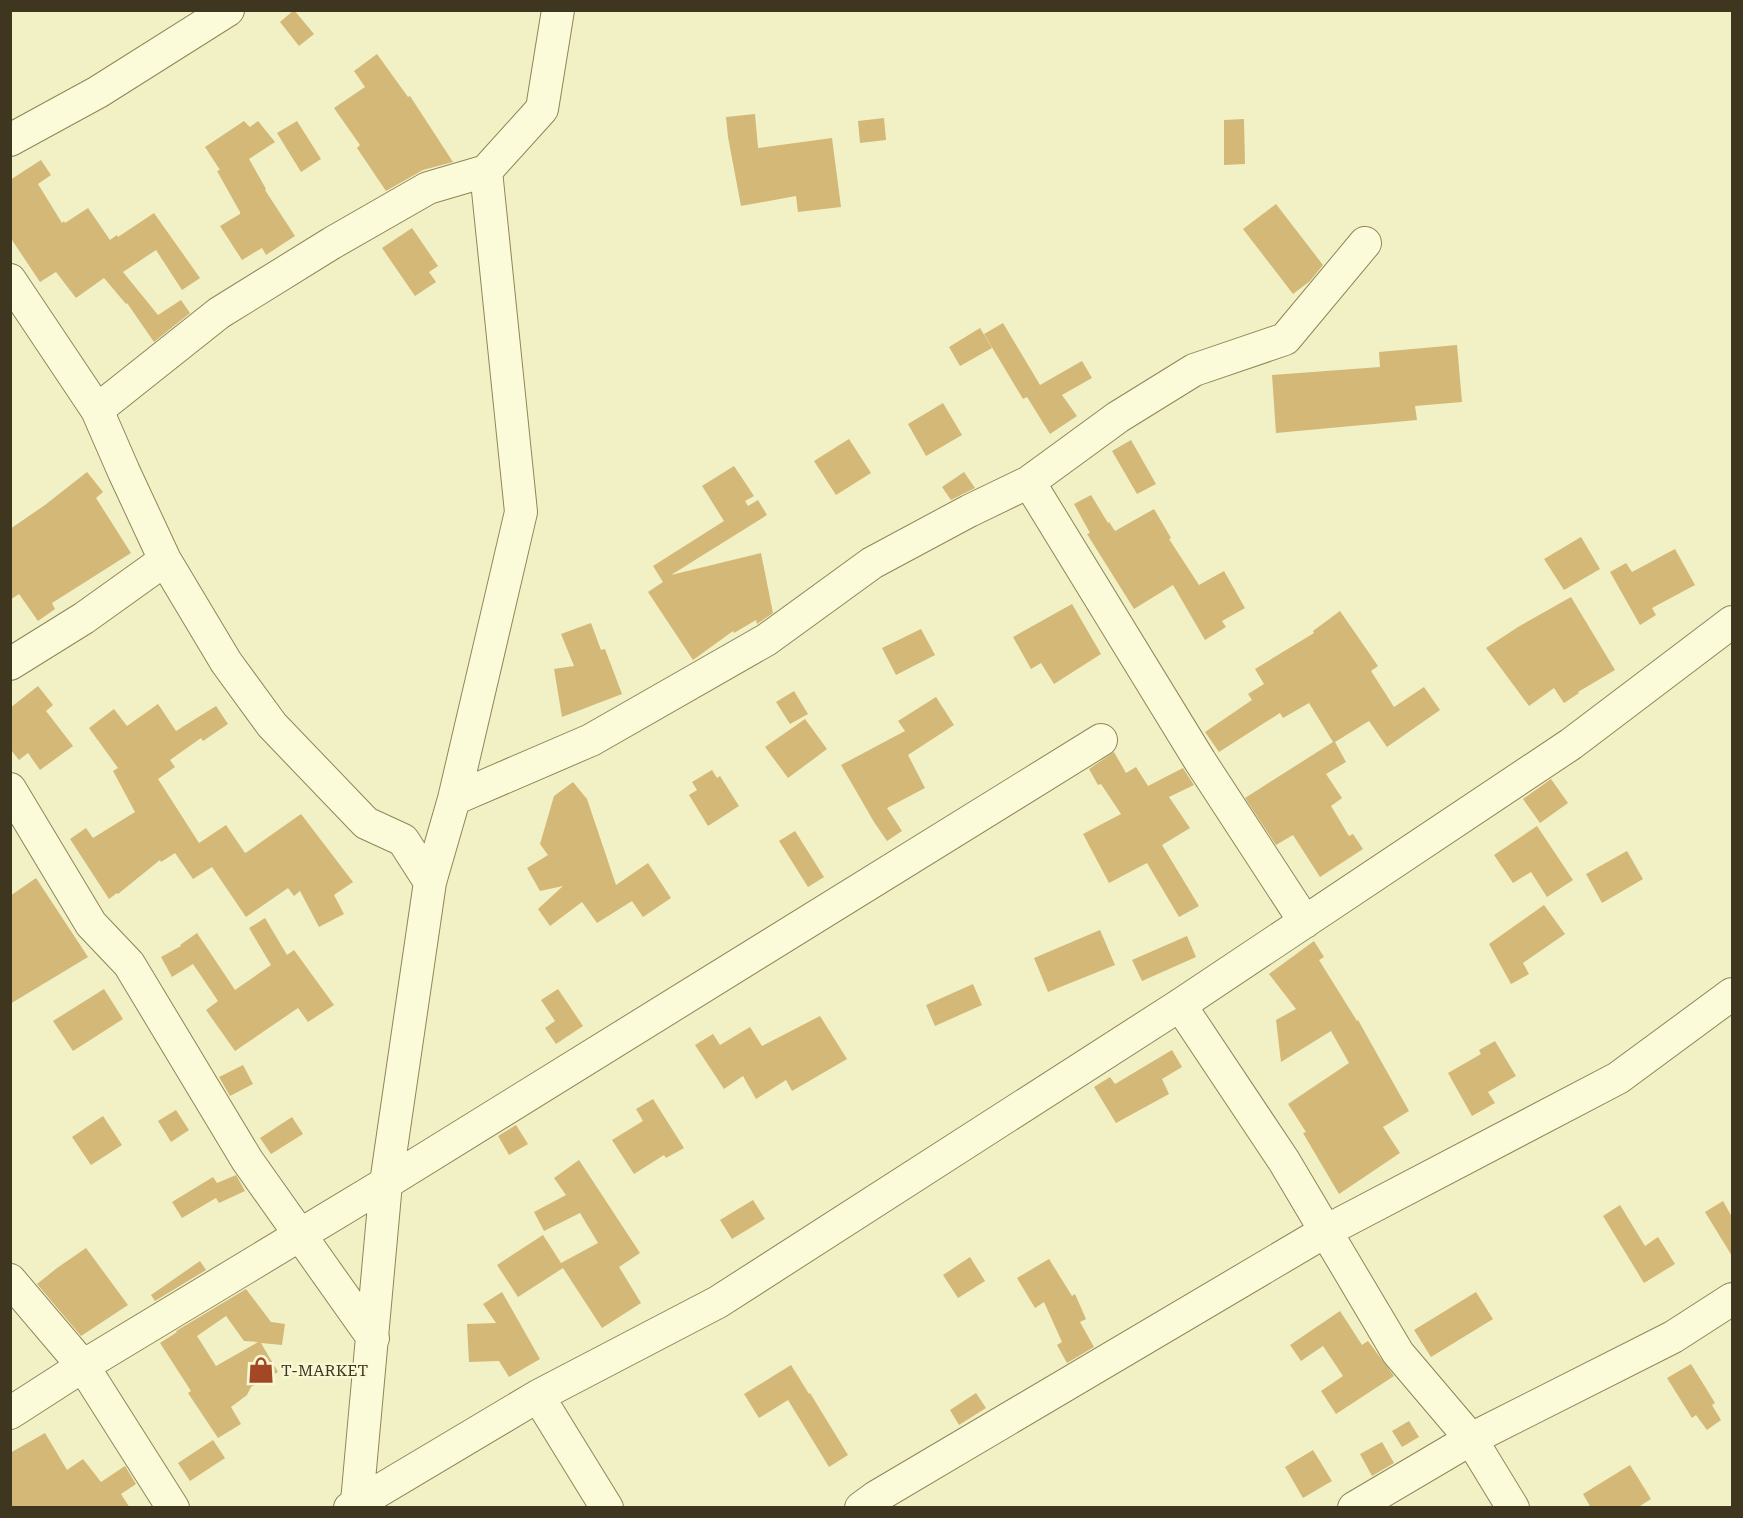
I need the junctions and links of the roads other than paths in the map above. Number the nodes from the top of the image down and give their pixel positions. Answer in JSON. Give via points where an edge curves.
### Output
{"nodes":[{"id":1,"x":228,"y":10,"type":"edge"},
{"id":2,"x":558,"y":10,"type":"edge"},
{"id":3,"x":10,"y":140,"type":"edge"},
{"id":4,"x":486,"y":171,"type":"junction"},
{"id":5,"x":1365,"y":243,"type":"dead end"},
{"id":6,"x":10,"y":280,"type":"edge"},
{"id":7,"x":97,"y":410,"type":"junction"},
{"id":8,"x":1029,"y":482,"type":"junction"},
{"id":9,"x":165,"y":560,"type":"junction"},
{"id":10,"x":1732,"y":622,"type":"edge"},
{"id":11,"x":10,"y":664,"type":"edge"},
{"id":12,"x":1101,"y":740,"type":"dead end"},
{"id":13,"x":10,"y":789,"type":"edge"},
{"id":14,"x":454,"y":799,"type":"junction"},
{"id":15,"x":430,"y":882,"type":"junction"},
{"id":16,"x":1305,"y":922,"type":"junction"},
{"id":17,"x":1732,"y":994,"type":"edge"},
{"id":18,"x":1180,"y":1005,"type":"junction"},
{"id":19,"x":386,"y":1183,"type":"junction"},
{"id":20,"x":1326,"y":1231,"type":"junction"},
{"id":21,"x":300,"y":1234,"type":"junction"},
{"id":22,"x":10,"y":1280,"type":"edge"},
{"id":23,"x":1732,"y":1299,"type":"edge"},
{"id":24,"x":373,"y":1338,"type":"junction"},
{"id":25,"x":83,"y":1366,"type":"junction"},
{"id":26,"x":537,"y":1396,"type":"junction"},
{"id":27,"x":10,"y":1413,"type":"edge"},
{"id":28,"x":1471,"y":1439,"type":"junction"},
{"id":29,"x":354,"y":1505,"type":"edge"},
{"id":30,"x":173,"y":1508,"type":"edge"},
{"id":31,"x":607,"y":1508,"type":"edge"},
{"id":32,"x":861,"y":1508,"type":"edge"},
{"id":33,"x":1354,"y":1508,"type":"edge"},
{"id":34,"x":1513,"y":1508,"type":"edge"}],
"edges":[{"from":1,"to":3,"type":"street","via":[[98,92]]},
{"from":2,"to":4,"type":"street","via":[[542,109]]},
{"from":4,"to":7,"type":"street","via":[[428,188],[332,243],[219,313]]},
{"from":4,"to":14,"type":"street","via":[[520,512]]},
{"from":5,"to":8,"type":"street","via":[[1285,339],[1194,370],[1118,417]]},
{"from":6,"to":7,"type":"street"},
{"from":7,"to":9,"type":"street"},
{"from":8,"to":14,"type":"street","via":[[873,563],[766,640],[591,740]]},
{"from":8,"to":16,"type":"street","via":[[1200,761]]},
{"from":9,"to":11,"type":"street","via":[[84,618]]},
{"from":9,"to":15,"type":"street","via":[[226,662],[272,725],[366,823],[403,840]]},
{"from":10,"to":16,"type":"street","via":[[1571,744]]},
{"from":12,"to":19,"type":"street"},
{"from":13,"to":21,"type":"street","via":[[92,924],[129,964],[247,1160]]},
{"from":14,"to":15,"type":"street"},
{"from":15,"to":19,"type":"street"},
{"from":16,"to":18,"type":"street"},
{"from":17,"to":20,"type":"street","via":[[1618,1078]]},
{"from":18,"to":20,"type":"street"},
{"from":18,"to":26,"type":"street","via":[[718,1302]]},
{"from":19,"to":21,"type":"street"},
{"from":19,"to":24,"type":"street"},
{"from":20,"to":28,"type":"street","via":[[1398,1353]]},
{"from":20,"to":32,"type":"street"},
{"from":21,"to":24,"type":"street"},
{"from":21,"to":25,"type":"street"},
{"from":22,"to":25,"type":"street"},
{"from":23,"to":28,"type":"street","via":[[1673,1337]]},
{"from":24,"to":29,"type":"street"},
{"from":25,"to":27,"type":"street"},
{"from":25,"to":30,"type":"street"},
{"from":26,"to":29,"type":"street"},
{"from":26,"to":31,"type":"street"},
{"from":28,"to":33,"type":"street"},
{"from":28,"to":34,"type":"street"}]}
